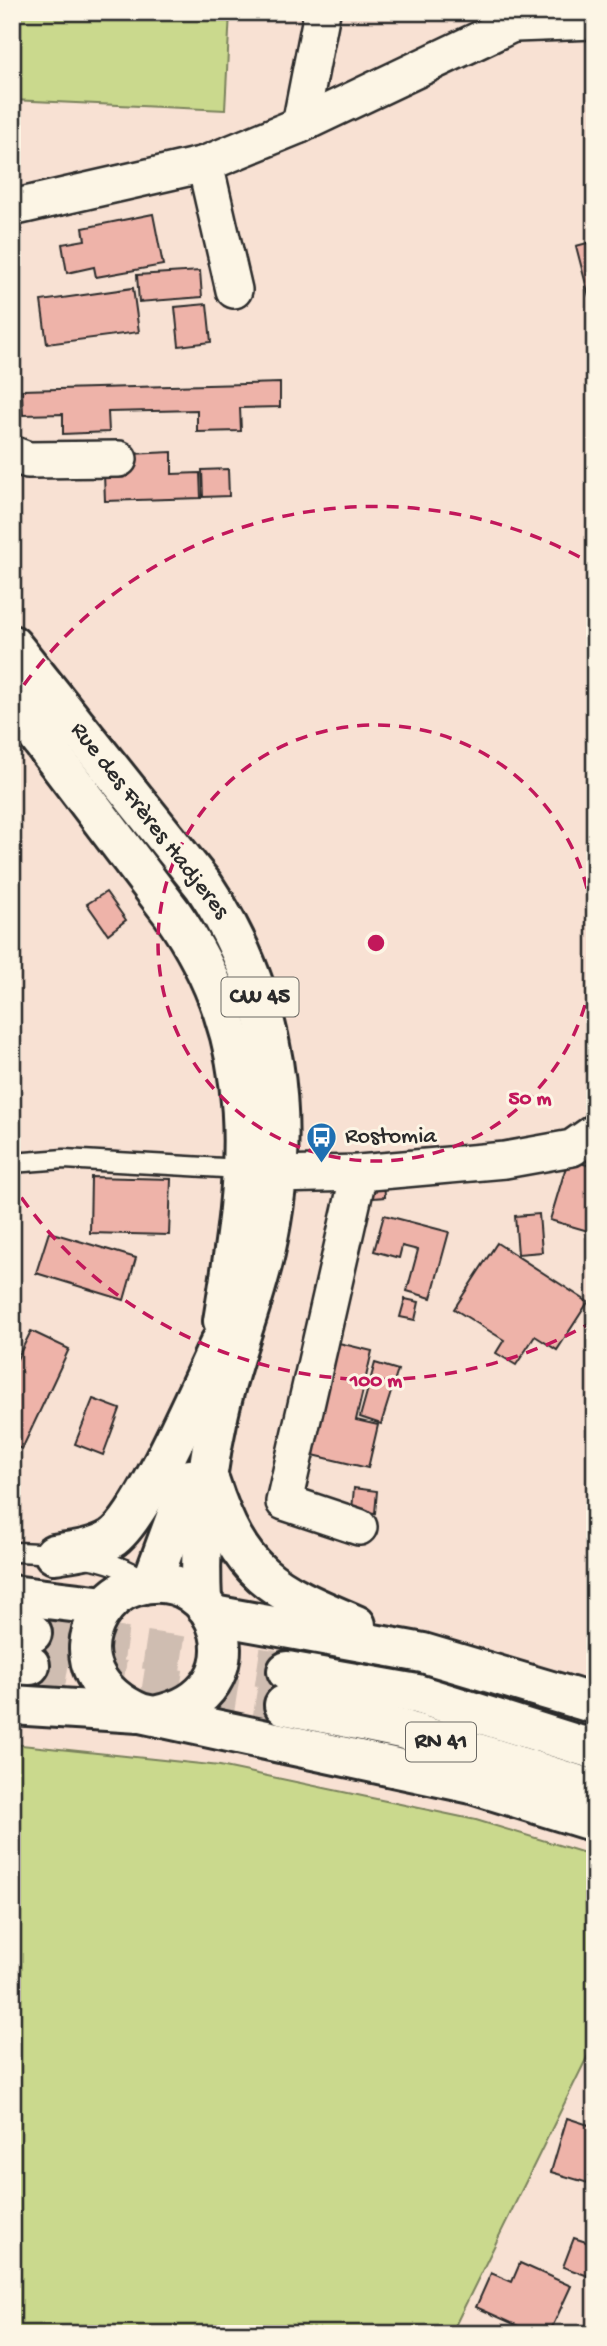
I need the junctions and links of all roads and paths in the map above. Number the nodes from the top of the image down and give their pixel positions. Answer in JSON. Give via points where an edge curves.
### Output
{"nodes":[{"id":1,"x":322,"y":12,"type":"edge"},
{"id":2,"x":523,"y":18,"type":"edge"},
{"id":3,"x":595,"y":21,"type":"edge"},
{"id":4,"x":300,"y":125,"type":"junction"},
{"id":5,"x":205,"y":164,"type":"junction"},
{"id":6,"x":12,"y":208,"type":"edge"},
{"id":7,"x":234,"y":290,"type":"dead end"},
{"id":8,"x":12,"y":454,"type":"edge"},
{"id":9,"x":119,"y":459,"type":"dead end"},
{"id":10,"x":12,"y":645,"type":"edge"},
{"id":11,"x":12,"y":702,"type":"edge"},
{"id":12,"x":595,"y":1132,"type":"edge"},
{"id":13,"x":12,"y":1163,"type":"edge"},
{"id":14,"x":259,"y":1172,"type":"junction"},
{"id":15,"x":359,"y":1173,"type":"junction"},
{"id":16,"x":220,"y":1343,"type":"junction"},
{"id":17,"x":207,"y":1474,"type":"junction"},
{"id":18,"x":359,"y":1527,"type":"dead end"},
{"id":19,"x":12,"y":1552,"type":"edge"},
{"id":20,"x":54,"y":1554,"type":"junction"},
{"id":21,"x":12,"y":1579,"type":"edge"},
{"id":22,"x":150,"y":1582,"type":"junction"},
{"id":23,"x":12,"y":1595,"type":"edge"},
{"id":24,"x":108,"y":1603,"type":"junction"},
{"id":25,"x":207,"y":1608,"type":"junction"},
{"id":26,"x":422,"y":1653,"type":"junction"},
{"id":27,"x":595,"y":1704,"type":"edge"},
{"id":28,"x":12,"y":1705,"type":"edge"},
{"id":29,"x":149,"y":1714,"type":"junction"},
{"id":30,"x":595,"y":1750,"type":"edge"},
{"id":31,"x":595,"y":1790,"type":"edge"},
{"id":32,"x":595,"y":1822,"type":"edge"}],
"edges":[{"from":1,"to":4,"type":"street"},
{"from":2,"to":3,"type":"street"},
{"from":2,"to":4,"type":"street"},
{"from":4,"to":5,"type":"street"},
{"from":5,"to":6,"type":"street"},
{"from":5,"to":7,"type":"street"},
{"from":8,"to":9,"type":"street","via":[[28,460]]},
{"from":10,"to":14,"type":"main road","name":"Rue des Frères Hadjeres","number":"CW 45","via":[[227,921],[262,1004],[272,1049],[277,1092]]},
{"from":11,"to":14,"type":"main road","via":[[197,949],[234,1041]]},
{"from":12,"to":15,"type":"street","via":[[572,1148],[506,1160]]},
{"from":13,"to":14,"type":"lane","via":[[64,1159]]},
{"from":14,"to":15,"type":"street"},
{"from":14,"to":16,"type":"main road","via":[[235,1248]]},
{"from":14,"to":17,"type":"main road","name":"Rue des Frères Hadjeres","number":"CW 45","via":[[264,1254],[217,1420]]},
{"from":15,"to":18,"type":"street","via":[[284,1502]]},
{"from":16,"to":20,"type":"main road","via":[[142,1502],[122,1530],[91,1548]]},
{"from":16,"to":22,"type":"main road","via":[[193,1468],[173,1531]]},
{"from":17,"to":25,"type":"main road","name":"Rue des Frères Hadjeres","via":[[200,1537]]},
{"from":17,"to":26,"type":"main road","via":[[232,1537],[257,1573],[302,1603]]},
{"from":19,"to":20,"type":"lane"},
{"from":20,"to":22,"type":"lane","via":[[114,1565]]},
{"from":21,"to":24,"type":"lane"},
{"from":22,"to":24,"type":"main road","via":[[128,1588]]},
{"from":22,"to":25,"type":"main road","via":[[187,1590]]},
{"from":23,"to":24,"type":"main road"},
{"from":24,"to":29,"type":"main road","via":[[93,1625],[89,1647],[93,1669],[111,1696]]},
{"from":25,"to":26,"type":"main road"},
{"from":25,"to":29,"type":"main road","via":[[220,1634],[222,1653],[213,1681],[194,1702],[177,1711]]},
{"from":26,"to":27,"type":"main road"},
{"from":28,"to":29,"type":"main road"},
{"from":29,"to":32,"type":"main road","via":[[472,1784]]},
{"from":30,"to":31,"type":"main road","number":"RN 41","via":[[417,1694],[285,1688]]}]}
